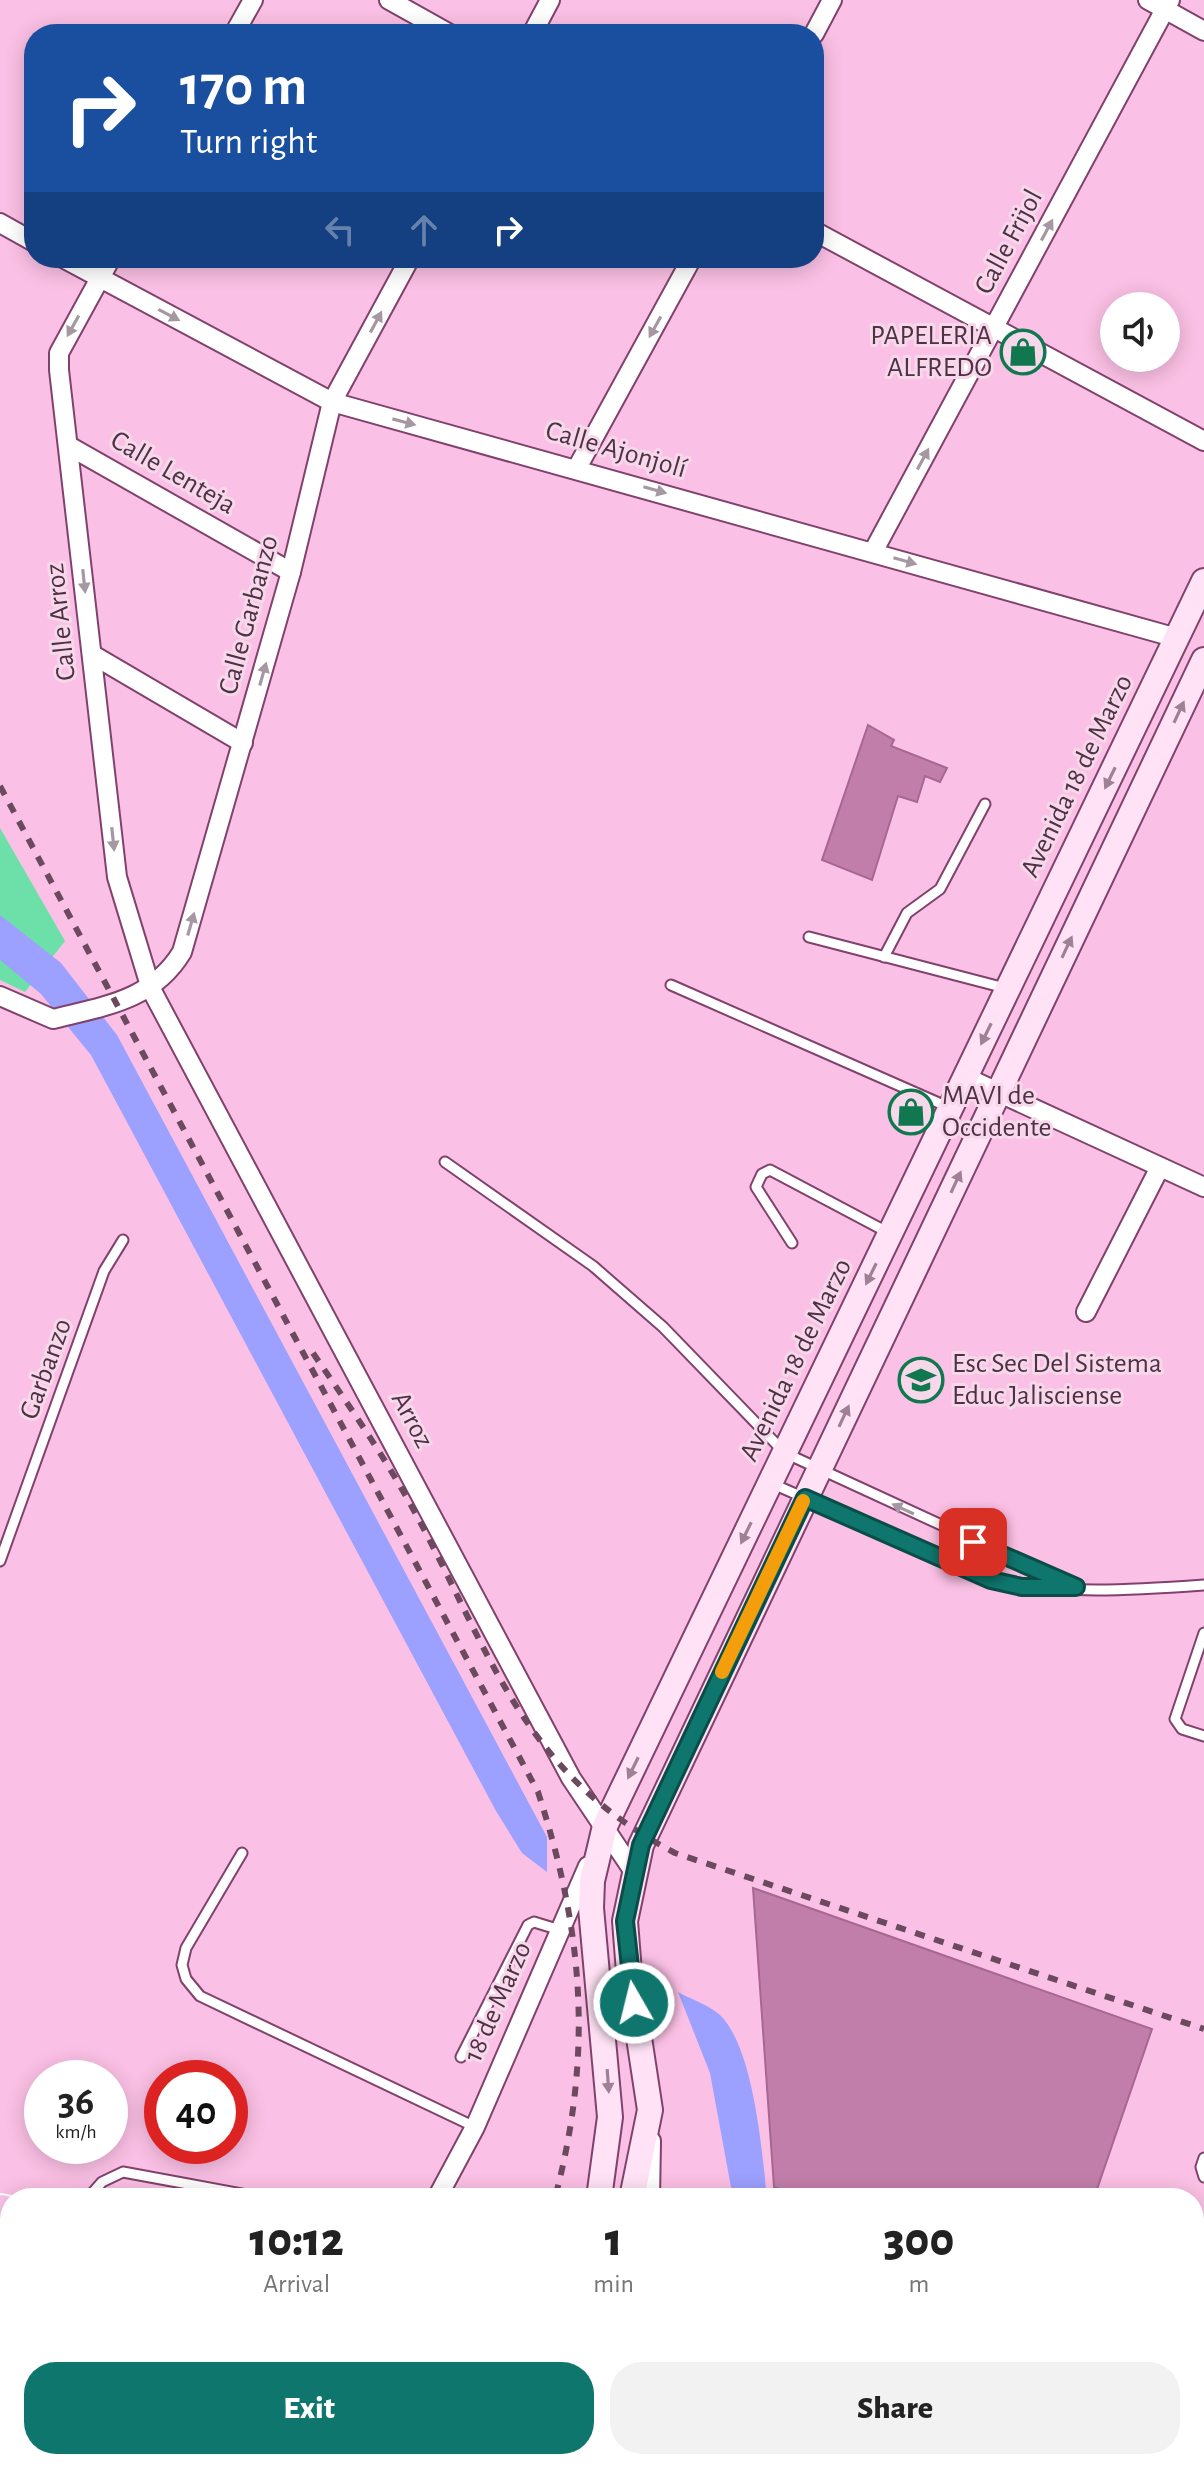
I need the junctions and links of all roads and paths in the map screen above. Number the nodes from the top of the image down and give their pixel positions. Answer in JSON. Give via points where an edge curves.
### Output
{"nodes":[{"id":1,"x":253,"y":0,"type":"edge"},
{"id":2,"x":389,"y":0,"type":"edge"},
{"id":3,"x":550,"y":0,"type":"edge"},
{"id":4,"x":832,"y":0,"type":"edge"},
{"id":5,"x":1148,"y":0,"type":"edge"},
{"id":6,"x":1168,"y":5,"type":"edge"},
{"id":7,"x":240,"y":24,"type":"edge"},
{"id":8,"x":432,"y":24,"type":"edge"},
{"id":9,"x":537,"y":24,"type":"edge"},
{"id":10,"x":819,"y":24,"type":"edge"},
{"id":11,"x":1204,"y":31,"type":"edge"},
{"id":12,"x":0,"y":223,"type":"edge"},
{"id":13,"x":24,"y":236,"type":"edge"},
{"id":14,"x":824,"y":236,"type":"edge"},
{"id":15,"x":82,"y":268,"type":"edge"},
{"id":16,"x":106,"y":268,"type":"edge"},
{"id":17,"x":405,"y":268,"type":"edge"},
{"id":18,"x":687,"y":268,"type":"edge"},
{"id":19,"x":100,"y":278,"type":"junction"},
{"id":20,"x":994,"y":327,"type":"junction"},
{"id":21,"x":332,"y":402,"type":"junction"},
{"id":22,"x":1204,"y":441,"type":"edge"},
{"id":23,"x":69,"y":446,"type":"junction"},
{"id":24,"x":577,"y":468,"type":"junction"},
{"id":25,"x":873,"y":552,"type":"junction"},
{"id":26,"x":291,"y":572,"type":"junction"},
{"id":27,"x":1204,"y":581,"type":"edge"},
{"id":28,"x":1177,"y":638,"type":"junction"},
{"id":29,"x":93,"y":655,"type":"junction"},
{"id":30,"x":1204,"y":660,"type":"edge"},
{"id":31,"x":243,"y":743,"type":"junction"},
{"id":32,"x":985,"y":804,"type":"dead end"},
{"id":33,"x":809,"y":937,"type":"dead end"},
{"id":34,"x":884,"y":957,"type":"junction"},
{"id":35,"x":671,"y":985,"type":"dead end"},
{"id":36,"x":151,"y":989,"type":"junction"},
{"id":37,"x":1008,"y":989,"type":"junction"},
{"id":38,"x":0,"y":996,"type":"edge"},
{"id":39,"x":965,"y":1077,"type":"junction"},
{"id":40,"x":998,"y":1094,"type":"junction"},
{"id":41,"x":951,"y":1108,"type":"junction"},
{"id":42,"x":445,"y":1162,"type":"dead end"},
{"id":43,"x":1160,"y":1167,"type":"junction"},
{"id":44,"x":1204,"y":1187,"type":"edge"},
{"id":45,"x":890,"y":1234,"type":"junction"},
{"id":46,"x":123,"y":1240,"type":"dead end"},
{"id":47,"x":792,"y":1243,"type":"dead end"},
{"id":48,"x":1086,"y":1312,"type":"dead end"},
{"id":49,"x":785,"y":1453,"type":"junction"},
{"id":50,"x":819,"y":1469,"type":"junction"},
{"id":51,"x":770,"y":1483,"type":"junction"},
{"id":52,"x":805,"y":1498,"type":"junction"},
{"id":53,"x":0,"y":1561,"type":"edge"},
{"id":54,"x":1204,"y":1585,"type":"edge"},
{"id":55,"x":1076,"y":1587,"type":"junction"},
{"id":56,"x":1204,"y":1633,"type":"edge"},
{"id":57,"x":1204,"y":1736,"type":"edge"},
{"id":58,"x":605,"y":1826,"type":"junction"},
{"id":59,"x":242,"y":1853,"type":"dead end"},
{"id":60,"x":634,"y":1872,"type":"junction"},
{"id":61,"x":560,"y":1930,"type":"junction"},
{"id":62,"x":461,"y":2057,"type":"dead end"},
{"id":63,"x":650,"y":2110,"type":"junction"},
{"id":64,"x":475,"y":2127,"type":"junction"},
{"id":65,"x":1204,"y":2158,"type":"edge"},
{"id":66,"x":1204,"y":2177,"type":"edge"},
{"id":67,"x":97,"y":2188,"type":"edge"},
{"id":68,"x":210,"y":2188,"type":"edge"},
{"id":69,"x":442,"y":2188,"type":"edge"},
{"id":70,"x":600,"y":2188,"type":"edge"},
{"id":71,"x":634,"y":2188,"type":"edge"},
{"id":72,"x":650,"y":2188,"type":"edge"}],
"edges":[{"from":1,"to":7,"type":"street"},
{"from":2,"to":8,"type":"street"},
{"from":3,"to":9,"type":"street"},
{"from":4,"to":10,"type":"street"},
{"from":5,"to":6,"type":"street"},
{"from":6,"to":11,"type":"street"},
{"from":20,"to":6,"type":"street","name":"Calle Frijol","one_way":true},
{"from":12,"to":13,"type":"street"},
{"from":14,"to":20,"type":"street"},
{"from":15,"to":19,"type":"street","name":"Calle Ajonjolí"},
{"from":16,"to":19,"type":"street","name":"Calle Arroz"},
{"from":21,"to":17,"type":"street","name":"Calle Garbanzo","one_way":true},
{"from":18,"to":24,"type":"street","one_way":true},
{"from":19,"to":21,"type":"street","name":"Calle Ajonjolí","one_way":true},
{"from":19,"to":23,"type":"street","name":"Calle Arroz","one_way":true,"via":[[59,353]]},
{"from":20,"to":22,"type":"street"},
{"from":25,"to":20,"type":"street","name":"Calle Frijol","one_way":true},
{"from":21,"to":24,"type":"street","name":"Calle Ajonjolí","one_way":true},
{"from":21,"to":26,"type":"street","name":"Calle Garbanzo"},
{"from":23,"to":26,"type":"street","name":"Calle Lenteja"},
{"from":23,"to":29,"type":"street","name":"Calle Arroz","one_way":true},
{"from":24,"to":25,"type":"street","name":"Calle Ajonjolí","one_way":true},
{"from":25,"to":28,"type":"street","name":"Calle Ajonjolí","one_way":true},
{"from":31,"to":26,"type":"street","name":"Calle Garbanzo","one_way":true},
{"from":27,"to":28,"type":"street","name":"Avenida 18 de Marzo"},
{"from":28,"to":37,"type":"street","name":"Avenida 18 de Marzo","one_way":true},
{"from":29,"to":31,"type":"street"},
{"from":29,"to":36,"type":"street","name":"Calle Arroz","one_way":true,"via":[[117,877]]},
{"from":40,"to":30,"type":"street","one_way":true},
{"from":36,"to":31,"type":"street","name":"Calle Garbanzo","one_way":true,"via":[[182,952]]},
{"from":32,"to":34,"type":"lane","via":[[940,889],[907,913]]},
{"from":33,"to":34,"type":"lane"},
{"from":34,"to":37,"type":"lane"},
{"from":35,"to":41,"type":"lane"},
{"from":36,"to":38,"type":"street","via":[[53,1019]]},
{"from":36,"to":58,"type":"street","name":"Arroz","via":[[571,1778]]},
{"from":37,"to":39,"type":"street","name":"Avenida 18 de Marzo","one_way":true},
{"from":39,"to":40,"type":"street"},
{"from":39,"to":41,"type":"street","name":"Avenida 18 de Marzo"},
{"from":40,"to":43,"type":"street"},
{"from":50,"to":40,"type":"street","one_way":true},
{"from":41,"to":45,"type":"street","name":"Avenida 18 de Marzo"},
{"from":42,"to":49,"type":"lane","via":[[593,1266],[663,1327]]},
{"from":43,"to":44,"type":"street"},
{"from":43,"to":48,"type":"street"},
{"from":45,"to":47,"type":"lane","via":[[770,1170],[756,1187]]},
{"from":45,"to":49,"type":"street","name":"Avenida 18 de Marzo","one_way":true},
{"from":46,"to":53,"type":"lane","name":"Garbanzo","via":[[104,1271]]},
{"from":49,"to":50,"type":"lane"},
{"from":49,"to":51,"type":"street","name":"Avenida 18 de Marzo"},
{"from":50,"to":52,"type":"street"},
{"from":55,"to":50,"type":"lane","one_way":true},
{"from":51,"to":52,"type":"lane"},
{"from":51,"to":58,"type":"street","name":"Avenida 18 de Marzo","one_way":true},
{"from":52,"to":55,"type":"lane","via":[[991,1580],[1022,1587]]},
{"from":52,"to":60,"type":"street","via":[[648,1829]]},
{"from":54,"to":55,"type":"lane","via":[[1131,1591]]},
{"from":56,"to":57,"type":"lane","via":[[1175,1719],[1182,1729]]},
{"from":58,"to":60,"type":"street","name":"Arroz"},
{"from":58,"to":61,"type":"street","name":"18 de Marzo"},
{"from":58,"to":70,"type":"street","name":"Avenida 18 de Marzo","one_way":true,"via":[[591,1908],[610,2117]]},
{"from":59,"to":64,"type":"lane","via":[[186,1948],[182,1965],[191,1989],[249,2022]]},
{"from":60,"to":63,"type":"street","via":[[625,1921]]},
{"from":61,"to":62,"type":"lane","via":[[528,1925]]},
{"from":61,"to":64,"type":"street","name":"18 de Marzo"},
{"from":63,"to":71,"type":"street"},
{"from":63,"to":72,"type":"street"},
{"from":64,"to":69,"type":"street","name":"18 de Marzo"},
{"from":65,"to":66,"type":"lane"},
{"from":67,"to":68,"type":"lane","via":[[123,2172]]}]}
